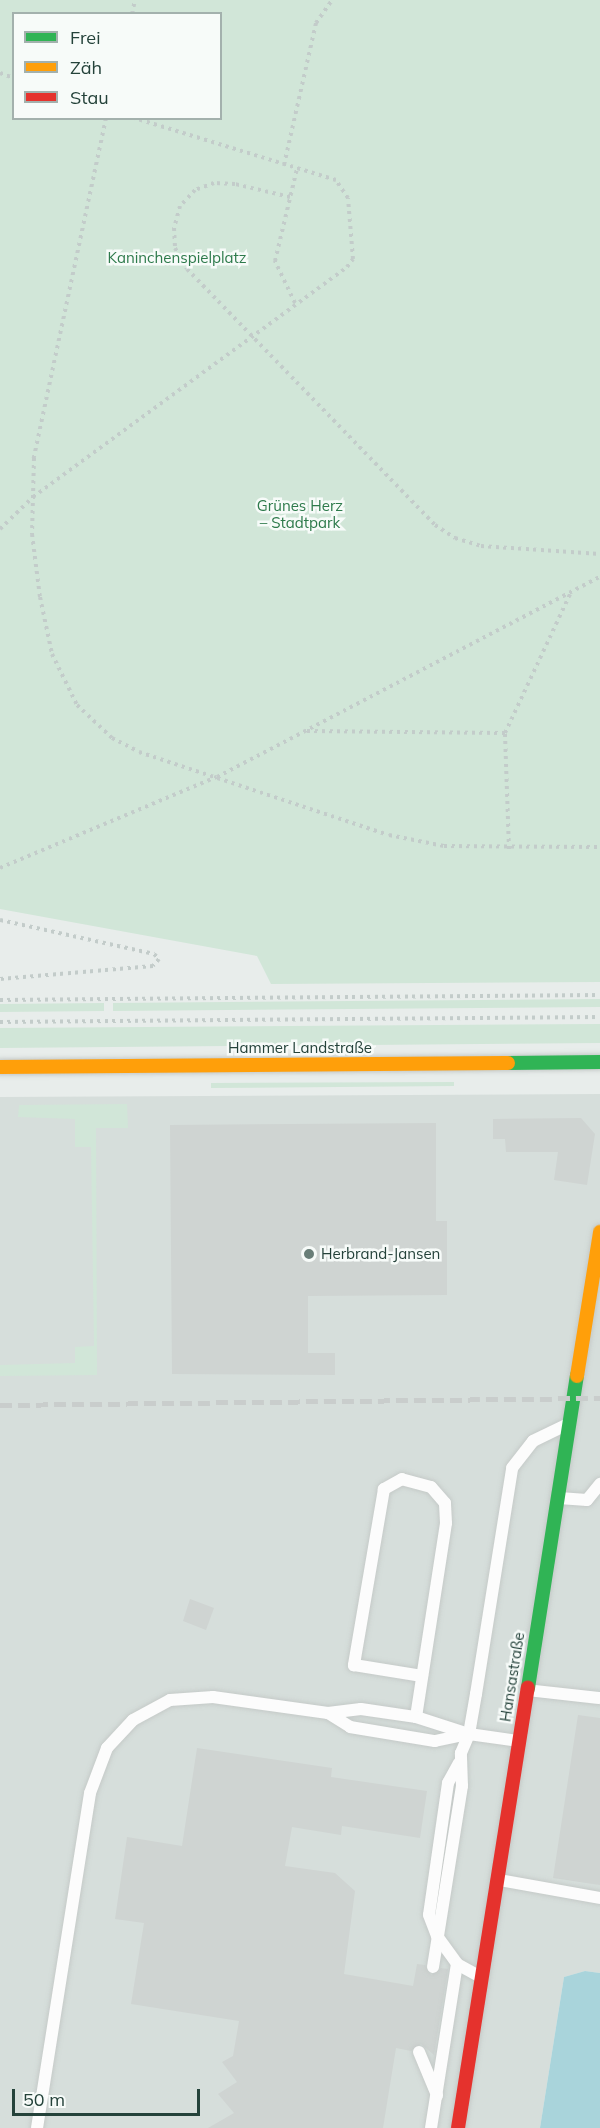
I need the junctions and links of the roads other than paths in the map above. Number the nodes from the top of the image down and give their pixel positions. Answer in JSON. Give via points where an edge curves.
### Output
{"nodes":[{"id":1,"x":600,"y":1062,"type":"edge"},
{"id":2,"x":0,"y":1067,"type":"edge"},
{"id":3,"x":600,"y":1232,"type":"edge"},
{"id":4,"x":569,"y":1423,"type":"junction"},
{"id":5,"x":600,"y":1484,"type":"edge"},
{"id":6,"x":558,"y":1498,"type":"junction"},
{"id":7,"x":422,"y":1676,"type":"junction"},
{"id":8,"x":526,"y":1689,"type":"junction"},
{"id":9,"x":600,"y":1698,"type":"edge"},
{"id":10,"x":328,"y":1713,"type":"junction"},
{"id":11,"x":416,"y":1717,"type":"junction"},
{"id":12,"x":469,"y":1734,"type":"junction"},
{"id":13,"x":518,"y":1741,"type":"junction"},
{"id":14,"x":498,"y":1880,"type":"junction"},
{"id":15,"x":600,"y":1898,"type":"edge"},
{"id":16,"x":437,"y":1936,"type":"junction"},
{"id":17,"x":457,"y":1964,"type":"junction"},
{"id":18,"x":433,"y":1967,"type":"dead end"},
{"id":19,"x":481,"y":1977,"type":"junction"},
{"id":20,"x":419,"y":2052,"type":"dead end"},
{"id":21,"x":436,"y":2095,"type":"junction"},
{"id":22,"x":37,"y":2128,"type":"edge"},
{"id":23,"x":431,"y":2128,"type":"edge"},
{"id":24,"x":458,"y":2128,"type":"edge"}],
"edges":[{"from":1,"to":2,"type":"street","name":"Hammer Landstraße"},
{"from":3,"to":4,"type":"street","name":"Hansastraße"},
{"from":4,"to":6,"type":"street","name":"Hansastraße"},
{"from":4,"to":12,"type":"lane","via":[[533,1441],[512,1468]]},
{"from":5,"to":6,"type":"lane","via":[[586,1500]]},
{"from":6,"to":8,"type":"street","name":"Hansastraße"},
{"from":7,"to":7,"type":"lane","via":[[446,1523],[445,1503],[431,1487],[402,1479],[384,1489],[354,1665]]},
{"from":7,"to":11,"type":"lane"},
{"from":8,"to":9,"type":"lane"},
{"from":8,"to":13,"type":"street","name":"Hansastraße"},
{"from":10,"to":11,"type":"lane","via":[[361,1709]]},
{"from":10,"to":12,"type":"lane","via":[[350,1727],[435,1741]]},
{"from":10,"to":22,"type":"lane","via":[[192,1696],[170,1700],[142,1714],[107,1748],[90,1793]]},
{"from":11,"to":12,"type":"lane"},
{"from":12,"to":13,"type":"lane"},
{"from":12,"to":16,"type":"lane","via":[[448,1784],[429,1915]]},
{"from":13,"to":14,"type":"street","name":"Hansastraße"},
{"from":14,"to":15,"type":"lane"},
{"from":14,"to":19,"type":"street","name":"Hansastraße"},
{"from":16,"to":17,"type":"lane"},
{"from":16,"to":18,"type":"lane"},
{"from":17,"to":19,"type":"lane"},
{"from":17,"to":21,"type":"lane"},
{"from":19,"to":24,"type":"street","name":"Hansastraße"},
{"from":20,"to":21,"type":"lane"},
{"from":21,"to":23,"type":"lane"}]}
